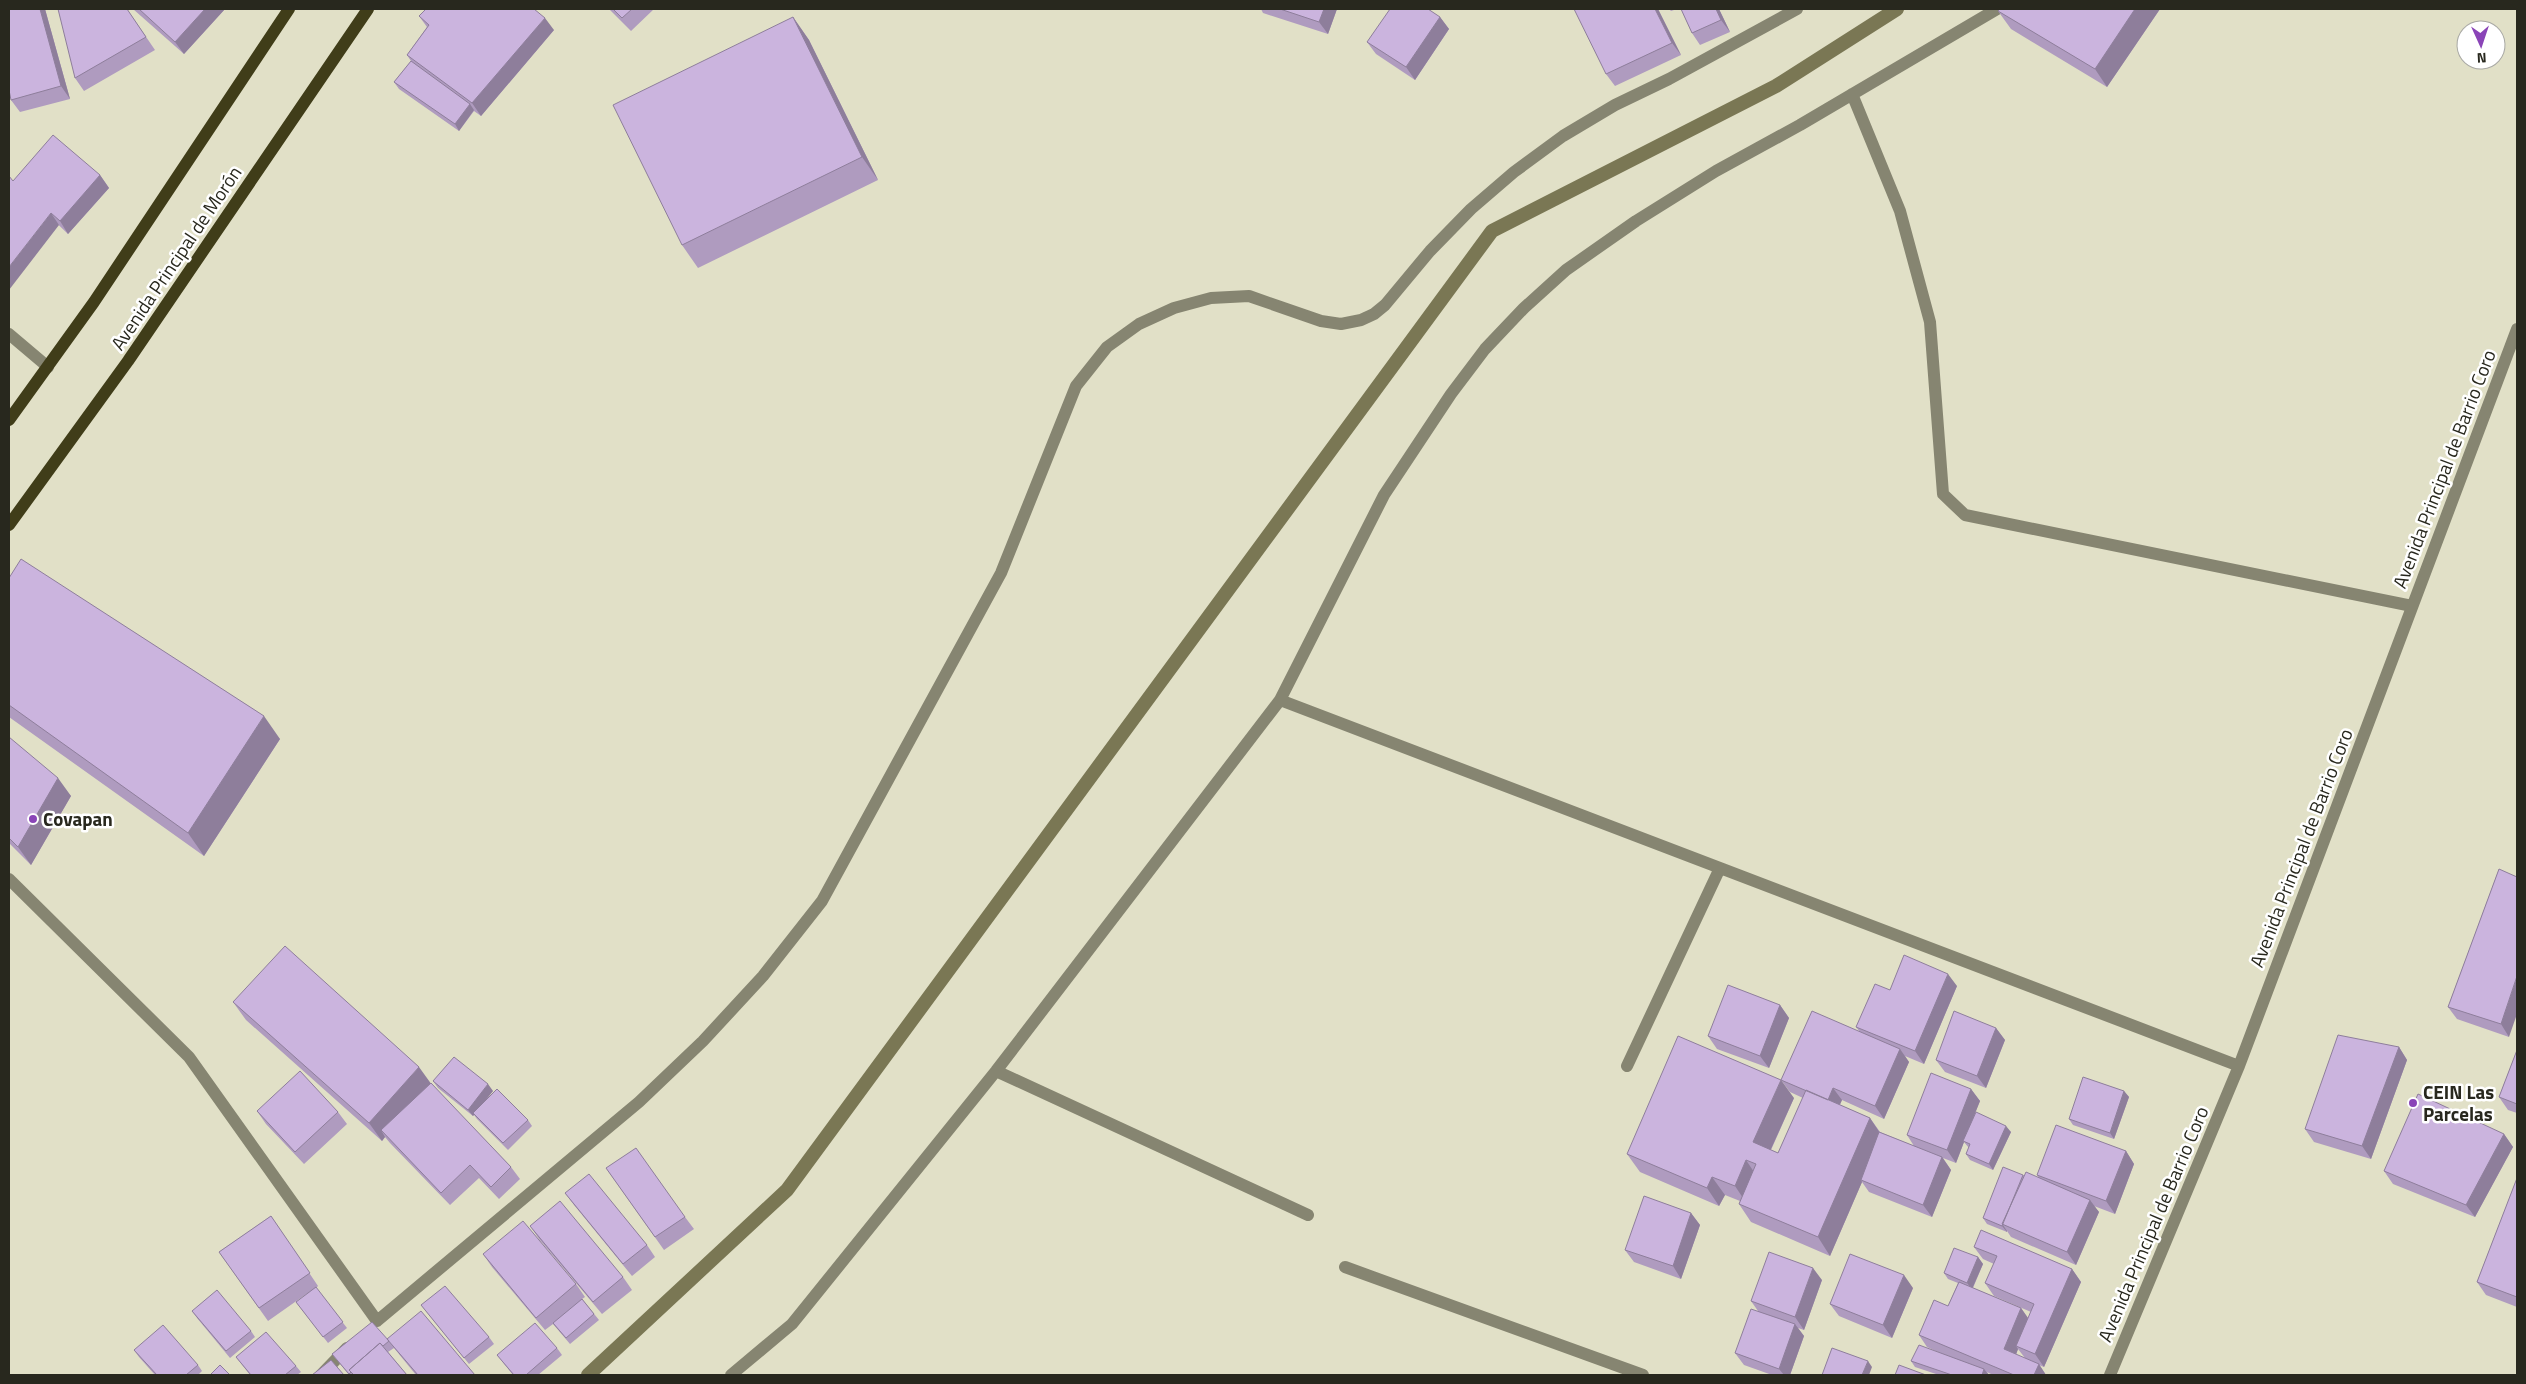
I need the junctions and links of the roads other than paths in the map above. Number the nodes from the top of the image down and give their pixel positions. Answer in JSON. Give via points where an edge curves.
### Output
{"nodes":[{"id":1,"x":289,"y":9,"type":"edge"},
{"id":2,"x":368,"y":9,"type":"edge"},
{"id":3,"x":1797,"y":9,"type":"edge"},
{"id":4,"x":1997,"y":9,"type":"edge"},
{"id":5,"x":1852,"y":94,"type":"junction"},
{"id":6,"x":2517,"y":330,"type":"edge"},
{"id":7,"x":9,"y":334,"type":"edge"},
{"id":8,"x":48,"y":368,"type":"junction"},
{"id":9,"x":9,"y":420,"type":"edge"},
{"id":10,"x":9,"y":525,"type":"edge"},
{"id":11,"x":2412,"y":606,"type":"junction"},
{"id":12,"x":1280,"y":700,"type":"junction"},
{"id":13,"x":1720,"y":868,"type":"junction"},
{"id":14,"x":9,"y":879,"type":"edge"},
{"id":15,"x":1627,"y":1066,"type":"dead end"},
{"id":16,"x":2239,"y":1066,"type":"junction"},
{"id":17,"x":996,"y":1071,"type":"junction"},
{"id":18,"x":1308,"y":1215,"type":"dead end"},
{"id":19,"x":1345,"y":1267,"type":"dead end"},
{"id":20,"x":355,"y":1339,"type":"edge"},
{"id":21,"x":321,"y":1375,"type":"edge"},
{"id":22,"x":731,"y":1375,"type":"edge"},
{"id":23,"x":1643,"y":1375,"type":"edge"},
{"id":24,"x":2110,"y":1375,"type":"edge"}],
"edges":[{"from":1,"to":8,"type":"main road"},
{"from":2,"to":10,"type":"main road","name":"Avenida Principal de Morón","via":[[128,361]]},
{"from":3,"to":14,"type":"street","via":[[1615,105],[1556,141],[1471,209],[1374,314],[1341,324],[1322,321],[1250,296],[1211,298],[1174,308],[1139,324],[1107,347],[1076,386],[1001,574],[822,901],[799,932],[703,1041],[639,1102],[373,1324],[189,1057]]},
{"from":4,"to":5,"type":"street"},
{"from":5,"to":11,"type":"street","via":[[1900,211],[1930,322],[1943,494],[1965,515]]},
{"from":5,"to":12,"type":"street","via":[[1716,171],[1600,244],[1524,308],[1485,349],[1384,495]]},
{"from":6,"to":11,"type":"street","name":"Avenida Principal de Barrio Coro"},
{"from":7,"to":8,"type":"street"},
{"from":8,"to":9,"type":"main road"},
{"from":11,"to":16,"type":"street","name":"Avenida Principal de Barrio Coro"},
{"from":12,"to":13,"type":"street"},
{"from":12,"to":17,"type":"street"},
{"from":13,"to":15,"type":"street"},
{"from":13,"to":16,"type":"street"},
{"from":16,"to":24,"type":"street","name":"Avenida Principal de Barrio Coro"},
{"from":17,"to":18,"type":"street"},
{"from":17,"to":22,"type":"street","via":[[792,1324]]},
{"from":19,"to":23,"type":"street"},
{"from":20,"to":21,"type":"street"}]}
